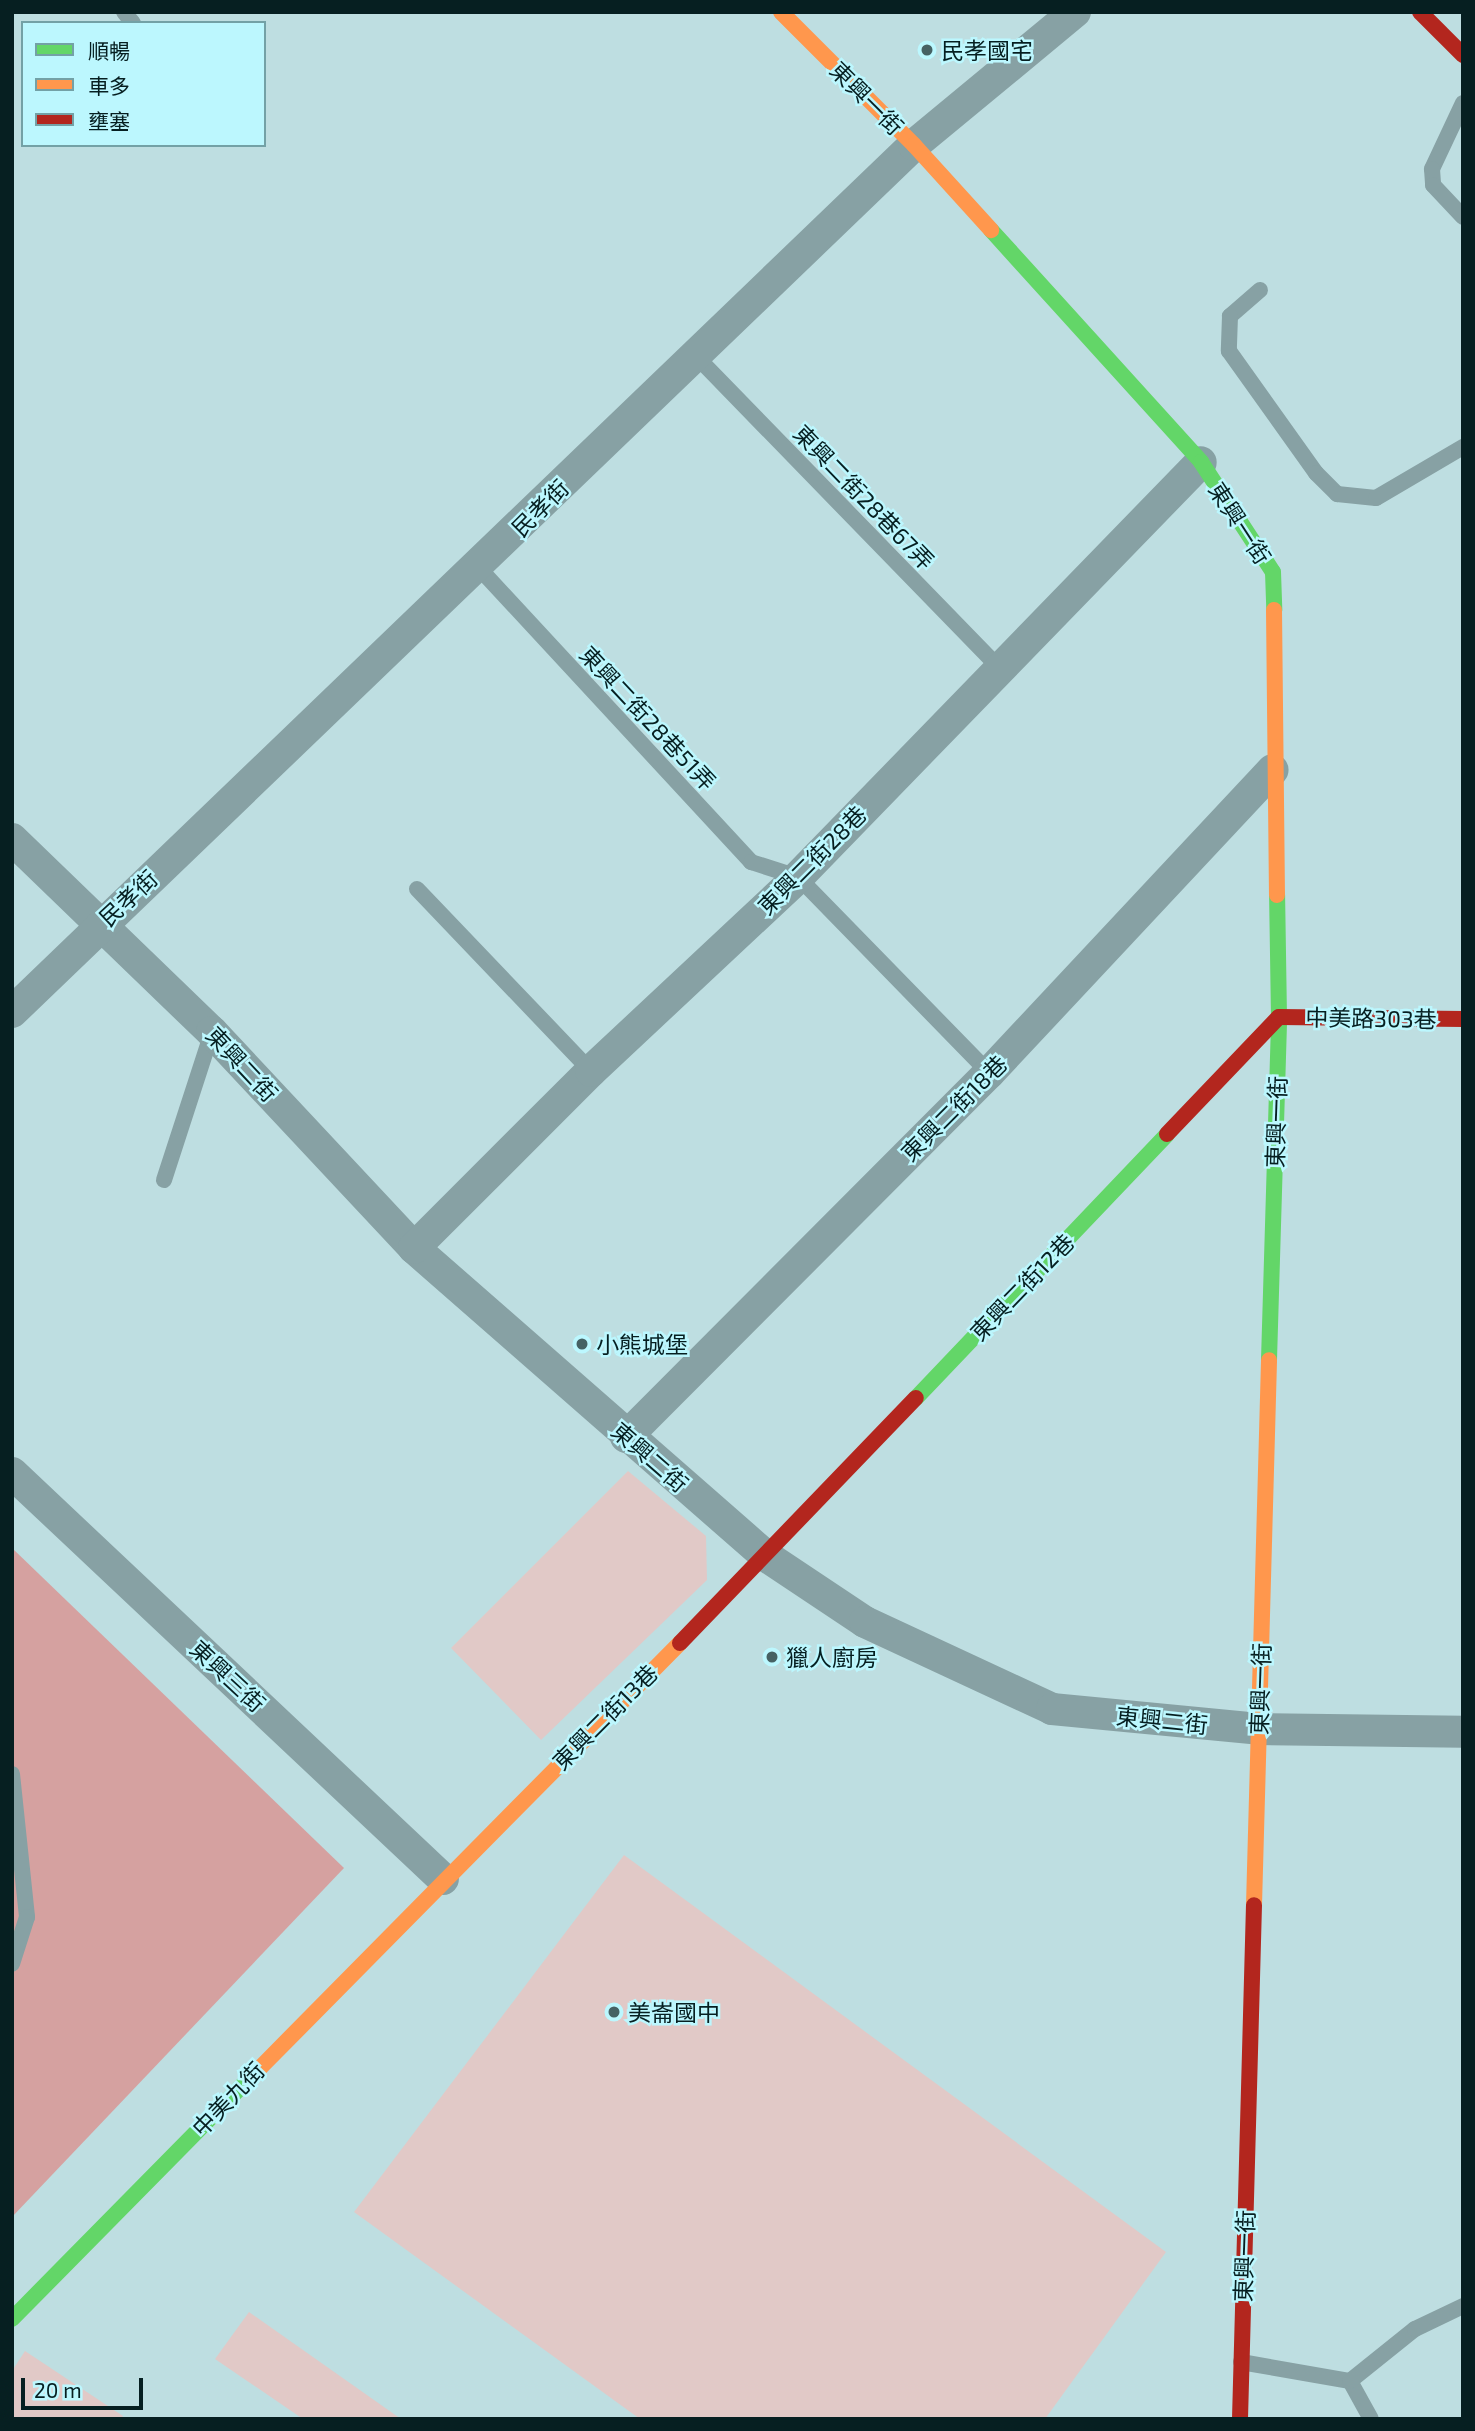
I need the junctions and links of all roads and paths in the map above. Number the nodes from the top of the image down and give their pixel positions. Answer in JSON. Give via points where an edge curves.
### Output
{"nodes":[{"id":1,"x":782,"y":12,"type":"edge"},
{"id":2,"x":1075,"y":12,"type":"edge"},
{"id":3,"x":1420,"y":12,"type":"edge"},
{"id":4,"x":1463,"y":55,"type":"edge"},
{"id":5,"x":1463,"y":103,"type":"edge"},
{"id":6,"x":914,"y":145,"type":"junction"},
{"id":7,"x":1463,"y":217,"type":"edge"},
{"id":8,"x":1260,"y":289,"type":"dead end"},
{"id":9,"x":695,"y":355,"type":"junction"},
{"id":10,"x":1463,"y":447,"type":"edge"},
{"id":11,"x":1201,"y":462,"type":"junction"},
{"id":12,"x":479,"y":568,"type":"junction"},
{"id":13,"x":1001,"y":670,"type":"junction"},
{"id":14,"x":1273,"y":770,"type":"junction"},
{"id":15,"x":12,"y":839,"type":"edge"},
{"id":16,"x":798,"y":877,"type":"junction"},
{"id":17,"x":417,"y":889,"type":"dead end"},
{"id":18,"x":102,"y":923,"type":"junction"},
{"id":19,"x":12,"y":1012,"type":"edge"},
{"id":20,"x":1279,"y":1017,"type":"junction"},
{"id":21,"x":1463,"y":1019,"type":"edge"},
{"id":22,"x":212,"y":1032,"type":"junction"},
{"id":23,"x":591,"y":1071,"type":"junction"},
{"id":24,"x":989,"y":1073,"type":"junction"},
{"id":25,"x":164,"y":1180,"type":"dead end"},
{"id":26,"x":414,"y":1248,"type":"junction"},
{"id":27,"x":626,"y":1437,"type":"junction"},
{"id":28,"x":12,"y":1473,"type":"edge"},
{"id":29,"x":766,"y":1556,"type":"junction"},
{"id":30,"x":1259,"y":1729,"type":"junction"},
{"id":31,"x":1463,"y":1732,"type":"edge"},
{"id":32,"x":12,"y":1774,"type":"edge"},
{"id":33,"x":443,"y":1879,"type":"junction"},
{"id":34,"x":12,"y":1964,"type":"edge"},
{"id":35,"x":1463,"y":2306,"type":"edge"},
{"id":36,"x":12,"y":2319,"type":"edge"},
{"id":37,"x":1241,"y":2362,"type":"junction"},
{"id":38,"x":1350,"y":2381,"type":"junction"},
{"id":39,"x":1240,"y":2419,"type":"edge"},
{"id":40,"x":1371,"y":2419,"type":"edge"}],
"edges":[{"from":1,"to":6,"type":"street","name":"東興一街"},
{"from":2,"to":6,"type":"street","name":"民孝街"},
{"from":3,"to":4,"type":"street"},
{"from":5,"to":7,"type":"lane","via":[[1432,169],[1433,185]]},
{"from":6,"to":9,"type":"street","name":"民孝街"},
{"from":6,"to":11,"type":"street","name":"東興一街"},
{"from":8,"to":10,"type":"lane","via":[[1230,316],[1229,351],[1316,473],[1337,494],[1376,499]]},
{"from":9,"to":12,"type":"street","name":"民孝街"},
{"from":9,"to":13,"type":"lane","name":"東興二街28巷67弄"},
{"from":11,"to":13,"type":"street","name":"東興二街28巷"},
{"from":11,"to":14,"type":"street","name":"東興一街","via":[[1273,572]]},
{"from":12,"to":16,"type":"lane","name":"東興二街28巷51弄","via":[[751,862]]},
{"from":12,"to":18,"type":"street","name":"民孝街"},
{"from":13,"to":16,"type":"street","name":"東興二街28巷"},
{"from":14,"to":20,"type":"street","name":"東興一街"},
{"from":14,"to":24,"type":"street","name":"東興二街18巷"},
{"from":15,"to":18,"type":"street","name":"東興二街"},
{"from":16,"to":23,"type":"street","name":"東興二街28巷"},
{"from":16,"to":24,"type":"lane"},
{"from":17,"to":23,"type":"lane"},
{"from":18,"to":19,"type":"street","name":"民孝街"},
{"from":18,"to":22,"type":"street","name":"東興二街"},
{"from":20,"to":21,"type":"street","name":"中美路303巷"},
{"from":20,"to":29,"type":"street","name":"東興二街12巷"},
{"from":20,"to":30,"type":"street","name":"東興一街"},
{"from":22,"to":25,"type":"lane"},
{"from":22,"to":26,"type":"street","name":"東興二街"},
{"from":23,"to":26,"type":"street","name":"東興二街28巷"},
{"from":24,"to":27,"type":"street","name":"東興二街18巷"},
{"from":26,"to":27,"type":"street","name":"東興二街"},
{"from":27,"to":29,"type":"street","name":"東興二街"},
{"from":28,"to":33,"type":"street","name":"東興三街"},
{"from":29,"to":30,"type":"street","name":"東興二街","via":[[865,1622],[1052,1709]]},
{"from":29,"to":33,"type":"street","name":"東興二街13巷"},
{"from":30,"to":31,"type":"street","name":"東興二街"},
{"from":30,"to":37,"type":"street","name":"東興一街"},
{"from":32,"to":34,"type":"lane","via":[[27,1917]]},
{"from":33,"to":36,"type":"street","name":"中美九街"},
{"from":35,"to":38,"type":"lane","via":[[1415,2329]]},
{"from":37,"to":38,"type":"lane"},
{"from":37,"to":39,"type":"street","name":"東興一街"},
{"from":38,"to":40,"type":"lane"}]}
